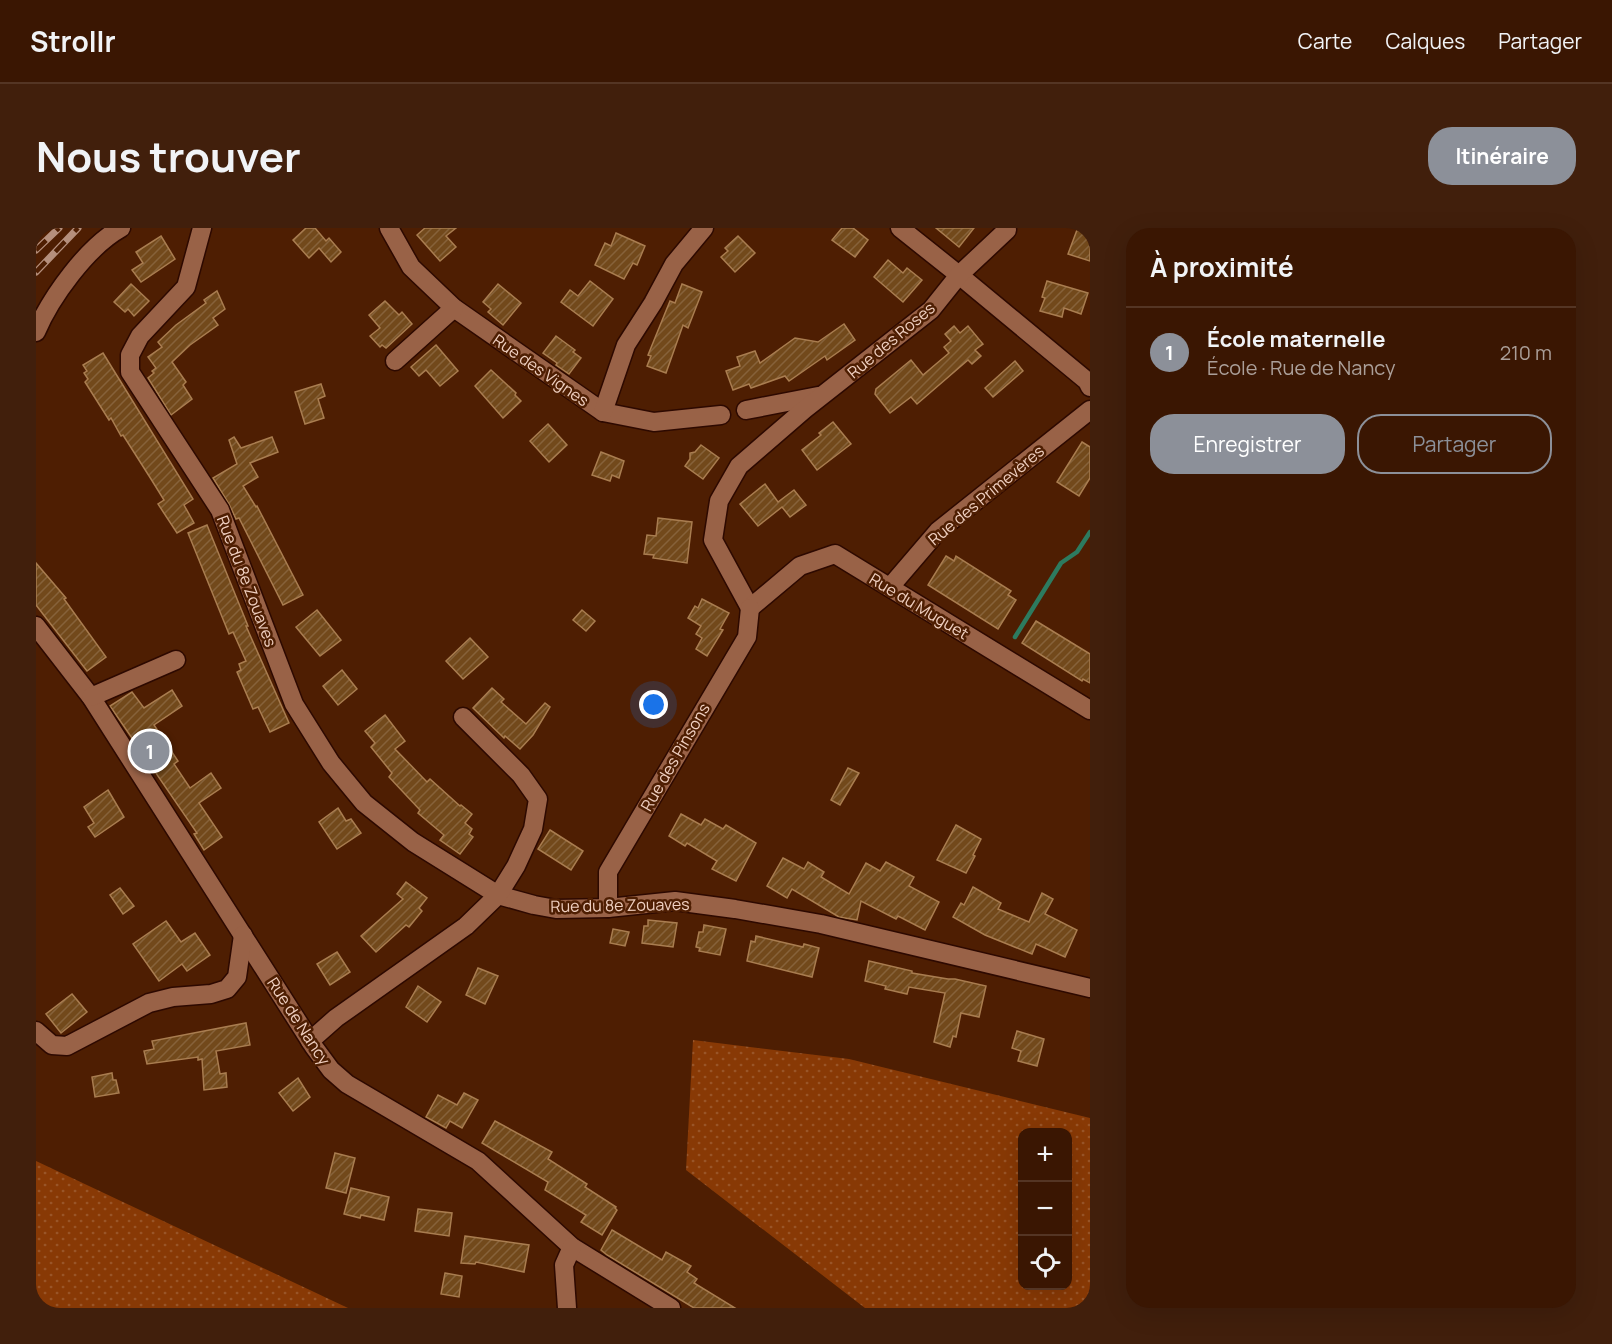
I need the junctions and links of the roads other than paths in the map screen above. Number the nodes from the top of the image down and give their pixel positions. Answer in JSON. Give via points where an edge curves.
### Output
{"nodes":[{"id":1,"x":121,"y":228,"type":"edge"},
{"id":2,"x":202,"y":228,"type":"edge"},
{"id":3,"x":389,"y":228,"type":"edge"},
{"id":4,"x":704,"y":228,"type":"edge"},
{"id":5,"x":900,"y":228,"type":"edge"},
{"id":6,"x":1007,"y":230,"type":"dead end"},
{"id":7,"x":960,"y":275,"type":"junction"},
{"id":8,"x":454,"y":308,"type":"junction"},
{"id":9,"x":36,"y":332,"type":"edge"},
{"id":10,"x":394,"y":361,"type":"dead end"},
{"id":11,"x":1090,"y":387,"type":"edge"},
{"id":12,"x":822,"y":395,"type":"junction"},
{"id":13,"x":746,"y":410,"type":"dead end"},
{"id":14,"x":1090,"y":410,"type":"edge"},
{"id":15,"x":603,"y":412,"type":"junction"},
{"id":16,"x":721,"y":415,"type":"dead end"},
{"id":17,"x":890,"y":587,"type":"junction"},
{"id":18,"x":750,"y":608,"type":"junction"},
{"id":19,"x":36,"y":626,"type":"edge"},
{"id":20,"x":176,"y":660,"type":"dead end"},
{"id":21,"x":91,"y":696,"type":"junction"},
{"id":22,"x":1090,"y":710,"type":"edge"},
{"id":23,"x":463,"y":717,"type":"dead end"},
{"id":24,"x":493,"y":892,"type":"junction"},
{"id":25,"x":608,"y":908,"type":"junction"},
{"id":26,"x":243,"y":934,"type":"junction"},
{"id":27,"x":1090,"y":988,"type":"edge"},
{"id":28,"x":336,"y":1018,"type":"junction"},
{"id":29,"x":297,"y":1021,"type":"junction"},
{"id":30,"x":40,"y":1035,"type":"edge"},
{"id":31,"x":310,"y":1041,"type":"junction"},
{"id":32,"x":572,"y":1247,"type":"junction"},
{"id":33,"x":567,"y":1308,"type":"edge"},
{"id":34,"x":670,"y":1308,"type":"edge"}],
"edges":[{"from":1,"to":9,"type":"street","via":[[72,273]]},
{"from":2,"to":24,"type":"street","name":"Rue du 8e Zouaves","via":[[186,287],[140,336],[130,355],[130,372],[220,510],[294,704],[331,763],[364,803],[413,842]]},
{"from":3,"to":8,"type":"street","name":"Rue des Vignes","via":[[411,267]]},
{"from":4,"to":15,"type":"street","name":"Rue des Vignes","via":[[674,264],[626,345]]},
{"from":5,"to":7,"type":"street"},
{"from":6,"to":7,"type":"street","name":"Rue des Roses"},
{"from":7,"to":11,"type":"street"},
{"from":7,"to":12,"type":"street","name":"Rue des Roses","via":[[931,310]]},
{"from":8,"to":10,"type":"street"},
{"from":8,"to":15,"type":"street","name":"Rue des Vignes"},
{"from":12,"to":13,"type":"street","name":"Rue des Roses"},
{"from":12,"to":18,"type":"street","name":"Rue des Roses","via":[[739,466],[719,501],[713,540]]},
{"from":14,"to":17,"type":"street","name":"Rue des Primevères","via":[[938,531]]},
{"from":15,"to":16,"type":"street","via":[[654,422]]},
{"from":17,"to":18,"type":"street","name":"Rue du Muguet","via":[[835,554],[800,566]]},
{"from":17,"to":22,"type":"street","name":"Rue du Muguet"},
{"from":18,"to":25,"type":"street","name":"Rue des Pinsons","via":[[747,637],[608,872]]},
{"from":19,"to":21,"type":"street","name":"Rue de Nancy"},
{"from":20,"to":21,"type":"street"},
{"from":21,"to":26,"type":"street","name":"Rue de Nancy"},
{"from":23,"to":24,"type":"street","via":[[521,775],[538,800],[533,830],[516,866]]},
{"from":24,"to":25,"type":"street","name":"Rue du 8e Zouaves","via":[[556,909]]},
{"from":24,"to":28,"type":"street","via":[[466,926]]},
{"from":25,"to":27,"type":"street","name":"Rue du 8e Zouaves","via":[[675,901],[735,909],[820,924]]},
{"from":26,"to":29,"type":"street","name":"Rue de Nancy"},
{"from":26,"to":30,"type":"street","via":[[237,977],[227,989],[149,1003],[67,1046],[52,1045]]},
{"from":28,"to":29,"type":"street"},
{"from":28,"to":31,"type":"street"},
{"from":29,"to":31,"type":"street","name":"Rue de Nancy"},
{"from":31,"to":32,"type":"street","name":"Rue de Nancy","via":[[347,1084],[478,1161]]},
{"from":32,"to":33,"type":"street","via":[[564,1265]]},
{"from":32,"to":34,"type":"street","name":"Rue de Nancy"}]}
